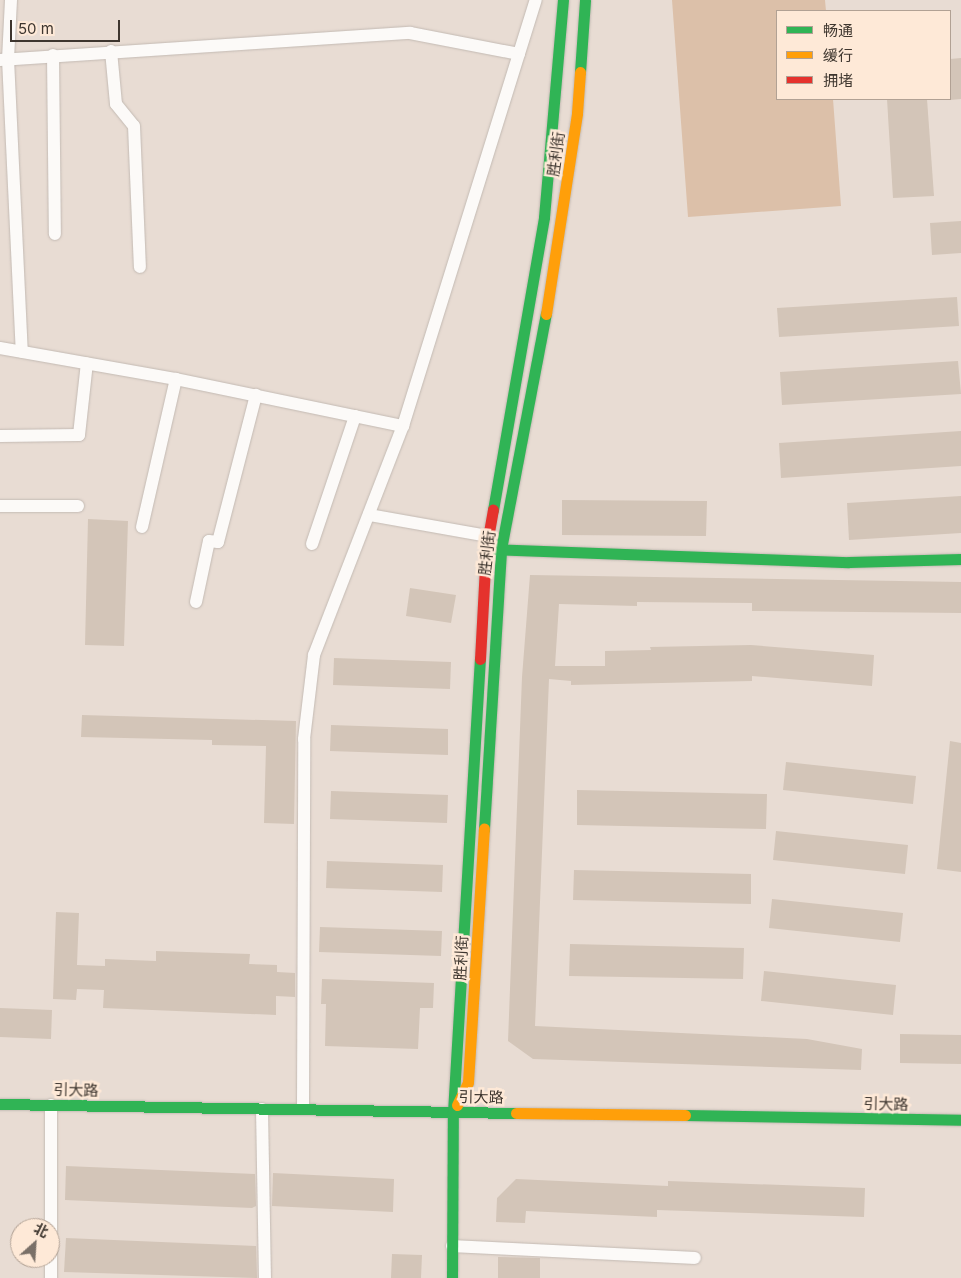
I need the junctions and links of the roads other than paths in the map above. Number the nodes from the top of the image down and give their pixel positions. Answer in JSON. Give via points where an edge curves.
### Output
{"nodes":[{"id":1,"x":11,"y":0,"type":"edge"},
{"id":2,"x":536,"y":0,"type":"edge"},
{"id":3,"x":563,"y":0,"type":"edge"},
{"id":4,"x":585,"y":0,"type":"edge"},
{"id":5,"x":111,"y":51,"type":"junction"},
{"id":6,"x":520,"y":54,"type":"junction"},
{"id":7,"x":53,"y":55,"type":"junction"},
{"id":8,"x":4,"y":59,"type":"edge"},
{"id":9,"x":55,"y":234,"type":"dead end"},
{"id":10,"x":140,"y":266,"type":"dead end"},
{"id":11,"x":0,"y":348,"type":"edge"},
{"id":12,"x":22,"y":352,"type":"junction"},
{"id":13,"x":87,"y":363,"type":"junction"},
{"id":14,"x":176,"y":379,"type":"junction"},
{"id":15,"x":256,"y":395,"type":"junction"},
{"id":16,"x":355,"y":416,"type":"junction"},
{"id":17,"x":403,"y":426,"type":"junction"},
{"id":18,"x":0,"y":436,"type":"edge"},
{"id":19,"x":0,"y":506,"type":"edge"},
{"id":20,"x":78,"y":506,"type":"dead end"},
{"id":21,"x":369,"y":515,"type":"junction"},
{"id":22,"x":142,"y":527,"type":"dead end"},
{"id":23,"x":488,"y":536,"type":"junction"},
{"id":24,"x":312,"y":544,"type":"dead end"},
{"id":25,"x":486,"y":549,"type":"junction"},
{"id":26,"x":500,"y":550,"type":"junction"},
{"id":27,"x":961,"y":559,"type":"edge"},
{"id":28,"x":196,"y":602,"type":"dead end"},
{"id":29,"x":0,"y":1104,"type":"edge"},
{"id":30,"x":52,"y":1105,"type":"junction"},
{"id":31,"x":262,"y":1109,"type":"junction"},
{"id":32,"x":303,"y":1110,"type":"junction"},
{"id":33,"x":453,"y":1112,"type":"junction"},
{"id":34,"x":961,"y":1120,"type":"edge"},
{"id":35,"x":452,"y":1246,"type":"junction"},
{"id":36,"x":695,"y":1258,"type":"dead end"},
{"id":37,"x":51,"y":1278,"type":"edge"},
{"id":38,"x":265,"y":1278,"type":"edge"},
{"id":39,"x":452,"y":1278,"type":"edge"}],
"edges":[{"from":1,"to":8,"type":"street"},
{"from":2,"to":6,"type":"street"},
{"from":3,"to":23,"type":"street","name":"胜利街","via":[[544,216]]},
{"from":4,"to":26,"type":"street","name":"胜利街","via":[[577,113],[556,257]]},
{"from":5,"to":6,"type":"street","via":[[410,32]]},
{"from":5,"to":7,"type":"street"},
{"from":5,"to":10,"type":"street","via":[[116,104],[134,126]]},
{"from":6,"to":17,"type":"street"},
{"from":7,"to":8,"type":"street"},
{"from":7,"to":9,"type":"street"},
{"from":8,"to":12,"type":"street"},
{"from":11,"to":12,"type":"street"},
{"from":12,"to":13,"type":"street"},
{"from":13,"to":14,"type":"street"},
{"from":13,"to":18,"type":"street","via":[[79,435]]},
{"from":14,"to":15,"type":"street"},
{"from":14,"to":22,"type":"street"},
{"from":15,"to":16,"type":"street"},
{"from":15,"to":28,"type":"street","via":[[218,542],[209,541]]},
{"from":16,"to":17,"type":"street"},
{"from":16,"to":24,"type":"street"},
{"from":17,"to":21,"type":"street"},
{"from":19,"to":20,"type":"street"},
{"from":21,"to":23,"type":"street"},
{"from":21,"to":32,"type":"street","via":[[314,655],[304,739]]},
{"from":23,"to":25,"type":"street","name":"胜利街"},
{"from":25,"to":26,"type":"street"},
{"from":25,"to":33,"type":"street","name":"胜利街"},
{"from":26,"to":27,"type":"street","via":[[849,562]]},
{"from":26,"to":33,"type":"street","name":"胜利街","via":[[468,1082]]},
{"from":29,"to":30,"type":"street","name":"引大路"},
{"from":30,"to":31,"type":"street","name":"引大路"},
{"from":30,"to":37,"type":"street"},
{"from":31,"to":32,"type":"street","name":"引大路"},
{"from":31,"to":38,"type":"street"},
{"from":32,"to":33,"type":"street","name":"引大路"},
{"from":33,"to":34,"type":"street","name":"引大路"},
{"from":33,"to":35,"type":"street","name":"胜利街"},
{"from":35,"to":36,"type":"street"},
{"from":35,"to":39,"type":"street","name":"胜利街"}]}
